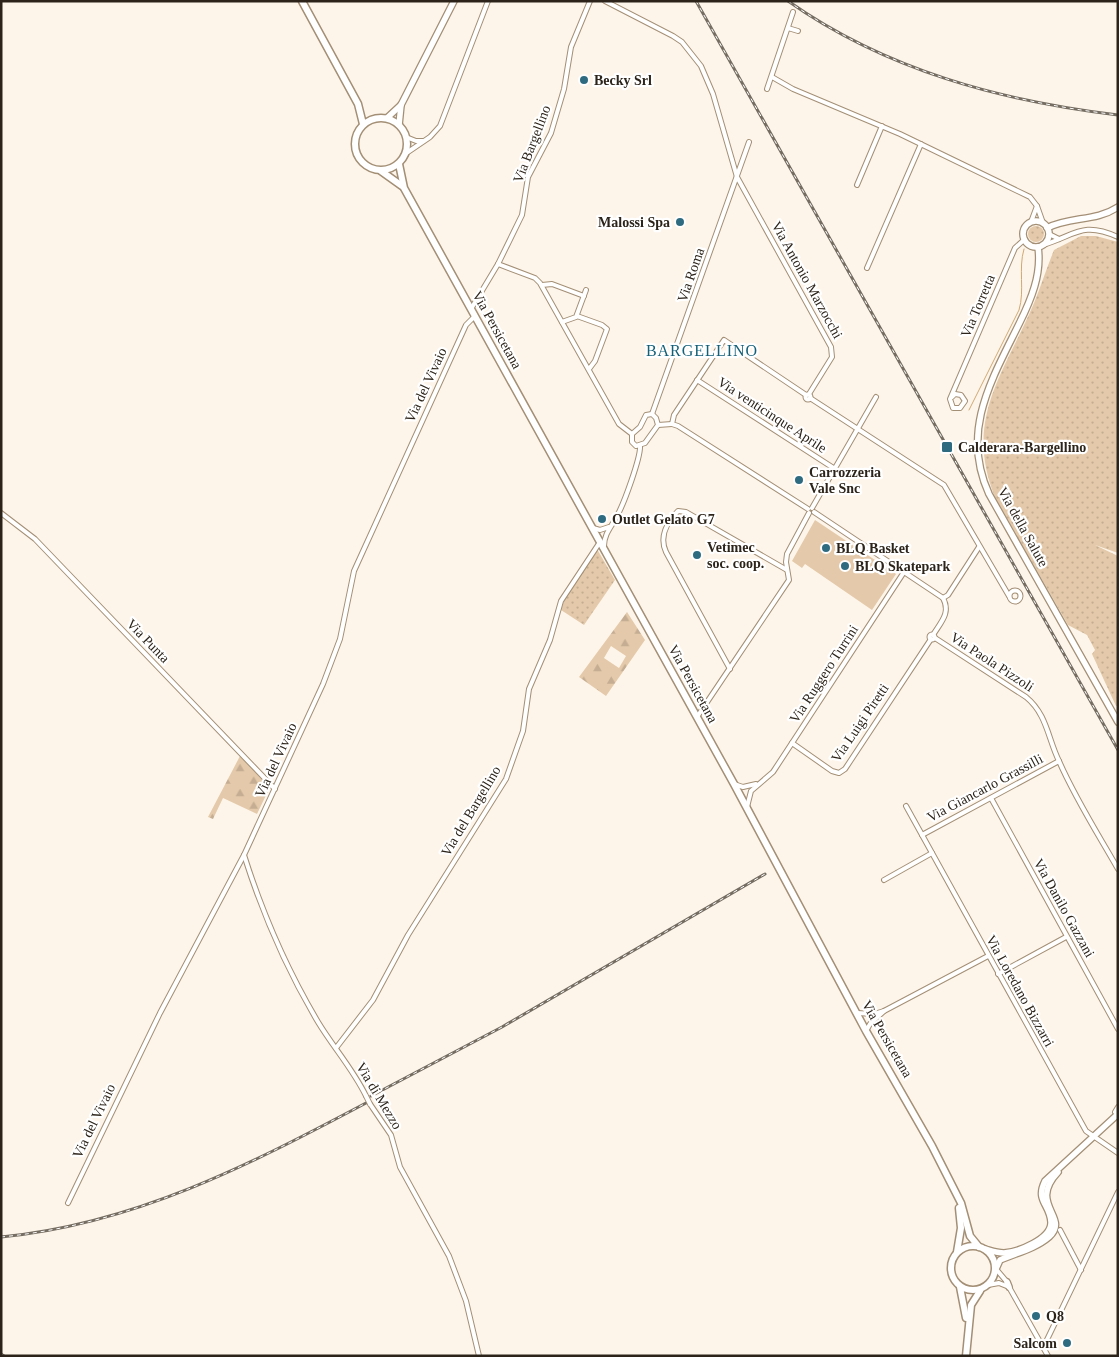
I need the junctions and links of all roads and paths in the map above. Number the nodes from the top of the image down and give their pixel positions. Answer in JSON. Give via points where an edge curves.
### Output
{"nodes":[{"id":1,"x":302,"y":1,"type":"edge"},
{"id":2,"x":454,"y":1,"type":"edge"},
{"id":3,"x":488,"y":1,"type":"edge"},
{"id":4,"x":590,"y":1,"type":"edge"},
{"id":5,"x":605,"y":1,"type":"edge"},
{"id":6,"x":793,"y":12,"type":"dead end"},
{"id":7,"x":788,"y":28,"type":"junction"},
{"id":8,"x":798,"y":32,"type":"dead end"},
{"id":9,"x":772,"y":76,"type":"junction"},
{"id":10,"x":767,"y":88,"type":"dead end"},
{"id":11,"x":358,"y":104,"type":"junction"},
{"id":12,"x":401,"y":105,"type":"junction"},
{"id":13,"x":374,"y":118,"type":"junction"},
{"id":14,"x":387,"y":118,"type":"junction"},
{"id":15,"x":363,"y":124,"type":"junction"},
{"id":16,"x":399,"y":125,"type":"junction"},
{"id":17,"x":882,"y":126,"type":"junction"},
{"id":18,"x":406,"y":137,"type":"junction"},
{"id":19,"x":425,"y":140,"type":"junction"},
{"id":20,"x":749,"y":142,"type":"dead end"},
{"id":21,"x":921,"y":144,"type":"junction"},
{"id":22,"x":406,"y":154,"type":"junction"},
{"id":23,"x":399,"y":164,"type":"junction"},
{"id":24,"x":381,"y":171,"type":"junction"},
{"id":25,"x":737,"y":177,"type":"junction"},
{"id":26,"x":857,"y":185,"type":"dead end"},
{"id":27,"x":404,"y":188,"type":"junction"},
{"id":28,"x":1037,"y":206,"type":"junction"},
{"id":29,"x":1118,"y":207,"type":"edge"},
{"id":30,"x":1031,"y":222,"type":"junction"},
{"id":31,"x":1046,"y":228,"type":"junction"},
{"id":32,"x":1118,"y":237,"type":"edge"},
{"id":33,"x":1025,"y":239,"type":"junction"},
{"id":34,"x":1062,"y":239,"type":"junction"},
{"id":35,"x":1040,"y":246,"type":"junction"},
{"id":36,"x":498,"y":264,"type":"junction"},
{"id":37,"x":867,"y":268,"type":"dead end"},
{"id":38,"x":542,"y":285,"type":"junction"},
{"id":39,"x":586,"y":290,"type":"dead end"},
{"id":40,"x":584,"y":296,"type":"junction"},
{"id":41,"x":471,"y":309,"type":"junction"},
{"id":42,"x":474,"y":316,"type":"junction"},
{"id":43,"x":577,"y":316,"type":"junction"},
{"id":44,"x":562,"y":322,"type":"junction"},
{"id":45,"x":589,"y":369,"type":"junction"},
{"id":46,"x":697,"y":380,"type":"junction"},
{"id":47,"x":956,"y":386,"type":"junction"},
{"id":48,"x":960,"y":394,"type":"junction"},
{"id":49,"x":809,"y":396,"type":"junction"},
{"id":50,"x":876,"y":397,"type":"dead end"},
{"id":51,"x":952,"y":397,"type":"junction"},
{"id":52,"x":652,"y":414,"type":"junction"},
{"id":53,"x":658,"y":424,"type":"junction"},
{"id":54,"x":672,"y":424,"type":"junction"},
{"id":55,"x":858,"y":429,"type":"junction"},
{"id":56,"x":632,"y":434,"type":"junction"},
{"id":57,"x":640,"y":446,"type":"junction"},
{"id":58,"x":835,"y":469,"type":"junction"},
{"id":59,"x":811,"y":511,"type":"junction"},
{"id":60,"x":1,"y":513,"type":"edge"},
{"id":61,"x":611,"y":526,"type":"junction"},
{"id":62,"x":592,"y":528,"type":"junction"},
{"id":63,"x":600,"y":542,"type":"junction"},
{"id":64,"x":979,"y":547,"type":"junction"},
{"id":65,"x":604,"y":550,"type":"junction"},
{"id":66,"x":787,"y":570,"type":"junction"},
{"id":67,"x":904,"y":572,"type":"junction"},
{"id":68,"x":1009,"y":596,"type":"dead end"},
{"id":69,"x":944,"y":598,"type":"junction"},
{"id":70,"x":937,"y":629,"type":"junction"},
{"id":71,"x":933,"y":639,"type":"junction"},
{"id":72,"x":730,"y":669,"type":"junction"},
{"id":73,"x":697,"y":717,"type":"junction"},
{"id":74,"x":1118,"y":722,"type":"edge"},
{"id":75,"x":792,"y":743,"type":"junction"},
{"id":76,"x":1059,"y":761,"type":"junction"},
{"id":77,"x":734,"y":784,"type":"junction"},
{"id":78,"x":758,"y":784,"type":"junction"},
{"id":79,"x":275,"y":789,"type":"junction"},
{"id":80,"x":991,"y":798,"type":"junction"},
{"id":81,"x":906,"y":806,"type":"dead end"},
{"id":82,"x":747,"y":808,"type":"junction"},
{"id":83,"x":922,"y":835,"type":"junction"},
{"id":84,"x":932,"y":853,"type":"junction"},
{"id":85,"x":244,"y":854,"type":"junction"},
{"id":86,"x":1118,"y":869,"type":"edge"},
{"id":87,"x":884,"y":880,"type":"dead end"},
{"id":88,"x":1066,"y":937,"type":"junction"},
{"id":89,"x":988,"y":956,"type":"junction"},
{"id":90,"x":998,"y":974,"type":"junction"},
{"id":91,"x":884,"y":1011,"type":"junction"},
{"id":92,"x":857,"y":1013,"type":"junction"},
{"id":93,"x":1118,"y":1029,"type":"edge"},
{"id":94,"x":866,"y":1031,"type":"junction"},
{"id":95,"x":336,"y":1048,"type":"junction"},
{"id":96,"x":1118,"y":1107,"type":"edge"},
{"id":97,"x":1116,"y":1113,"type":"edge"},
{"id":98,"x":1092,"y":1137,"type":"junction"},
{"id":99,"x":1076,"y":1153,"type":"junction"},
{"id":100,"x":1118,"y":1153,"type":"edge"},
{"id":101,"x":1118,"y":1192,"type":"edge"},
{"id":102,"x":957,"y":1194,"type":"junction"},
{"id":103,"x":68,"y":1203,"type":"dead end"},
{"id":104,"x":1060,"y":1230,"type":"dead end"},
{"id":105,"x":982,"y":1248,"type":"junction"},
{"id":106,"x":957,"y":1252,"type":"junction"},
{"id":107,"x":996,"y":1269,"type":"junction"},
{"id":108,"x":1081,"y":1270,"type":"junction"},
{"id":109,"x":1008,"y":1284,"type":"junction"},
{"id":110,"x":960,"y":1287,"type":"junction"},
{"id":111,"x":985,"y":1287,"type":"junction"},
{"id":112,"x":967,"y":1329,"type":"junction"},
{"id":113,"x":1043,"y":1348,"type":"junction"},
{"id":114,"x":479,"y":1356,"type":"edge"},
{"id":115,"x":966,"y":1356,"type":"edge"},
{"id":116,"x":1048,"y":1356,"type":"edge"}],
"edges":[{"from":1,"to":11,"type":"main road"},
{"from":2,"to":12,"type":"street"},
{"from":3,"to":19,"type":"street","via":[[440,126]]},
{"from":4,"to":36,"type":"street","name":"Via Bargellino","via":[[571,47],[564,89],[551,133],[528,177],[522,215]]},
{"from":5,"to":25,"type":"street","name":"Via Antonio Marzocchi","via":[[664,30],[682,42],[696,58],[713,94]]},
{"from":6,"to":7,"type":"street"},
{"from":7,"to":8,"type":"street"},
{"from":7,"to":9,"type":"street"},
{"from":9,"to":10,"type":"street"},
{"from":9,"to":17,"type":"street","via":[[793,89]]},
{"from":11,"to":13,"type":"main road"},
{"from":11,"to":15,"type":"main road"},
{"from":12,"to":14,"type":"street"},
{"from":12,"to":16,"type":"street"},
{"from":13,"to":14,"type":"main road"},
{"from":13,"to":15,"type":"main road"},
{"from":14,"to":16,"type":"main road"},
{"from":15,"to":24,"type":"main road","via":[[355,138],[356,154],[366,166]]},
{"from":16,"to":18,"type":"main road"},
{"from":17,"to":21,"type":"street"},
{"from":17,"to":26,"type":"street"},
{"from":18,"to":19,"type":"street"},
{"from":18,"to":22,"type":"main road"},
{"from":19,"to":22,"type":"street"},
{"from":20,"to":25,"type":"street","name":"Via Roma"},
{"from":21,"to":28,"type":"street","via":[[1030,197]]},
{"from":21,"to":37,"type":"street"},
{"from":22,"to":23,"type":"main road"},
{"from":23,"to":24,"type":"main road"},
{"from":23,"to":27,"type":"main road","name":"Via Persicetana"},
{"from":24,"to":27,"type":"main road","name":"Via Persicetana"},
{"from":25,"to":49,"type":"street","name":"Via Antonio Marzocchi","via":[[831,347],[832,357]]},
{"from":25,"to":52,"type":"street","name":"Via Roma"},
{"from":27,"to":41,"type":"main road","name":"Via Persicetana"},
{"from":28,"to":30,"type":"street"},
{"from":28,"to":31,"type":"street"},
{"from":29,"to":31,"type":"street","via":[[1099,217],[1064,221]]},
{"from":30,"to":31,"type":"street"},
{"from":30,"to":33,"type":"street","via":[[1024,229]]},
{"from":31,"to":34,"type":"street"},
{"from":31,"to":35,"type":"street","via":[[1047,240]]},
{"from":32,"to":34,"type":"street","via":[[1085,228]]},
{"from":33,"to":35,"type":"street","via":[[1029,244]]},
{"from":33,"to":47,"type":"street","name":"Via Torretta","via":[[1015,248]]},
{"from":34,"to":35,"type":"street"},
{"from":35,"to":74,"type":"street","name":"Via della Salute","via":[[1033,294],[983,400],[978,434],[980,465],[989,494]]},
{"from":36,"to":38,"type":"street","via":[[535,278]]},
{"from":36,"to":41,"type":"street","name":"Via Bargellino"},
{"from":38,"to":40,"type":"street","via":[[552,284]]},
{"from":38,"to":44,"type":"street"},
{"from":39,"to":40,"type":"street"},
{"from":40,"to":43,"type":"street"},
{"from":41,"to":42,"type":"main road","name":"Via Persicetana"},
{"from":42,"to":62,"type":"main road","name":"Via Persicetana"},
{"from":42,"to":79,"type":"street","name":"Via del Vivaio","via":[[466,325],[354,571],[340,639]]},
{"from":43,"to":44,"type":"street"},
{"from":43,"to":45,"type":"street","via":[[607,329]]},
{"from":44,"to":45,"type":"street"},
{"from":45,"to":56,"type":"street","via":[[619,424]]},
{"from":46,"to":49,"type":"street","name":"Via venticinque Aprile","via":[[724,340]]},
{"from":46,"to":54,"type":"street","name":"Via venticinque Aprile","via":[[674,415]]},
{"from":46,"to":58,"type":"street","name":"Via venticinque Aprile"},
{"from":47,"to":48,"type":"street"},
{"from":47,"to":51,"type":"street","name":"Via Torretta"},
{"from":48,"to":51,"type":"street"},
{"from":48,"to":51,"type":"street","via":[[965,401],[960,408],[952,406]]},
{"from":49,"to":55,"type":"street","name":"Via venticinque Aprile"},
{"from":50,"to":55,"type":"street"},
{"from":52,"to":53,"type":"street"},
{"from":52,"to":56,"type":"street","via":[[646,415]]},
{"from":53,"to":54,"type":"street"},
{"from":53,"to":57,"type":"street"},
{"from":54,"to":59,"type":"street"},
{"from":55,"to":58,"type":"street"},
{"from":55,"to":64,"type":"street","name":"Via venticinque Aprile","via":[[944,485]]},
{"from":56,"to":57,"type":"street","via":[[632,442]]},
{"from":57,"to":61,"type":"street","via":[[622,507]]},
{"from":58,"to":59,"type":"street"},
{"from":59,"to":66,"type":"street","via":[[787,554]]},
{"from":59,"to":67,"type":"street"},
{"from":60,"to":79,"type":"street","name":"Via Punta","via":[[35,539]]},
{"from":61,"to":62,"type":"street","via":[[605,530]]},
{"from":61,"to":65,"type":"street"},
{"from":62,"to":63,"type":"main road","name":"Via Persicetana"},
{"from":63,"to":65,"type":"main road","name":"Via Persicetana"},
{"from":63,"to":95,"type":"street","name":"Via del Bargellino","via":[[560,602],[550,640],[529,689],[523,731],[506,779],[408,935],[373,1000]]},
{"from":64,"to":68,"type":"street","name":"Via venticinque Aprile"},
{"from":64,"to":69,"type":"street"},
{"from":65,"to":73,"type":"main road","name":"Via Persicetana"},
{"from":66,"to":72,"type":"street","via":[[789,580]]},
{"from":66,"to":72,"type":"street","via":[[686,512],[678,512],[668,526],[663,540],[666,552]]},
{"from":67,"to":69,"type":"street"},
{"from":67,"to":75,"type":"street","name":"Via Ruggero Turrini"},
{"from":69,"to":70,"type":"street","name":"Via Luigi Piretti","via":[[946,615]]},
{"from":70,"to":71,"type":"street","name":"Via Luigi Piretti"},
{"from":70,"to":71,"type":"street"},
{"from":71,"to":75,"type":"street","name":"Via Luigi Piretti","via":[[845,770],[839,773],[832,771]]},
{"from":71,"to":76,"type":"street","name":"Via Paola Pizzoli","via":[[1032,702],[1049,730]]},
{"from":72,"to":73,"type":"street"},
{"from":73,"to":77,"type":"main road","name":"Via Persicetana"},
{"from":75,"to":78,"type":"street","name":"Via Ruggero Turrini","via":[[773,772]]},
{"from":76,"to":80,"type":"street","name":"Via Giancarlo Grassilli"},
{"from":76,"to":86,"type":"street","name":"Via Paola Pizzoli"},
{"from":77,"to":78,"type":"street"},
{"from":77,"to":82,"type":"main road","name":"Via Persicetana"},
{"from":78,"to":82,"type":"street","name":"Via Ruggero Turrini","via":[[749,796]]},
{"from":79,"to":85,"type":"street","name":"Via del Vivaio"},
{"from":80,"to":83,"type":"street","name":"Via Giancarlo Grassilli"},
{"from":80,"to":88,"type":"street","name":"Via Danilo Gazzani"},
{"from":81,"to":83,"type":"street","name":"Via Loredano Bizzarri"},
{"from":82,"to":92,"type":"main road","name":"Via Persicetana"},
{"from":83,"to":84,"type":"street","name":"Via Loredano Bizzarri"},
{"from":84,"to":87,"type":"street"},
{"from":84,"to":89,"type":"street","name":"Via Loredano Bizzarri"},
{"from":85,"to":95,"type":"street","name":"Via di Mezzo","via":[[277,947],[319,1024]]},
{"from":85,"to":103,"type":"street","name":"Via del Vivaio","via":[[160,1013]]},
{"from":88,"to":90,"type":"street"},
{"from":88,"to":93,"type":"street","name":"Via Danilo Gazzani"},
{"from":89,"to":90,"type":"street","name":"Via Loredano Bizzarri"},
{"from":89,"to":91,"type":"street"},
{"from":90,"to":98,"type":"street","name":"Via Loredano Bizzarri"},
{"from":91,"to":92,"type":"street"},
{"from":91,"to":94,"type":"street"},
{"from":92,"to":94,"type":"main road","name":"Via Persicetana"},
{"from":94,"to":102,"type":"main road","name":"Via Persicetana","via":[[889,1066]]},
{"from":95,"to":114,"type":"street","name":"Via di Mezzo","bridge":true,"via":[[391,1135],[400,1167],[449,1256],[466,1301]]},
{"from":96,"to":97,"type":"street"},
{"from":97,"to":98,"type":"street"},
{"from":98,"to":99,"type":"street"},
{"from":98,"to":100,"type":"street"},
{"from":99,"to":105,"type":"street","via":[[1048,1176],[1042,1186],[1041,1199],[1051,1221],[1047,1232],[1012,1252]]},
{"from":99,"to":107,"type":"street","via":[[1049,1181],[1046,1189],[1047,1202],[1055,1218],[1051,1235],[1019,1254],[1000,1260]]},
{"from":101,"to":108,"type":"street"},
{"from":102,"to":105,"type":"main road","name":"Via Persicetana","via":[[970,1236]]},
{"from":102,"to":106,"type":"main road","name":"Via Persicetana","via":[[961,1228]]},
{"from":104,"to":108,"type":"street"},
{"from":105,"to":106,"type":"main road","via":[[970,1246]]},
{"from":105,"to":107,"type":"main road","via":[[993,1258]]},
{"from":106,"to":110,"type":"main road","via":[[951,1268],[953,1279]]},
{"from":107,"to":109,"type":"street"},
{"from":107,"to":111,"type":"main road"},
{"from":108,"to":113,"type":"street"},
{"from":109,"to":111,"type":"street"},
{"from":109,"to":113,"type":"street"},
{"from":110,"to":111,"type":"main road","via":[[971,1290]]},
{"from":110,"to":112,"type":"main road"},
{"from":111,"to":112,"type":"main road","via":[[970,1305]]},
{"from":112,"to":115,"type":"main road"},
{"from":113,"to":116,"type":"street"}]}
